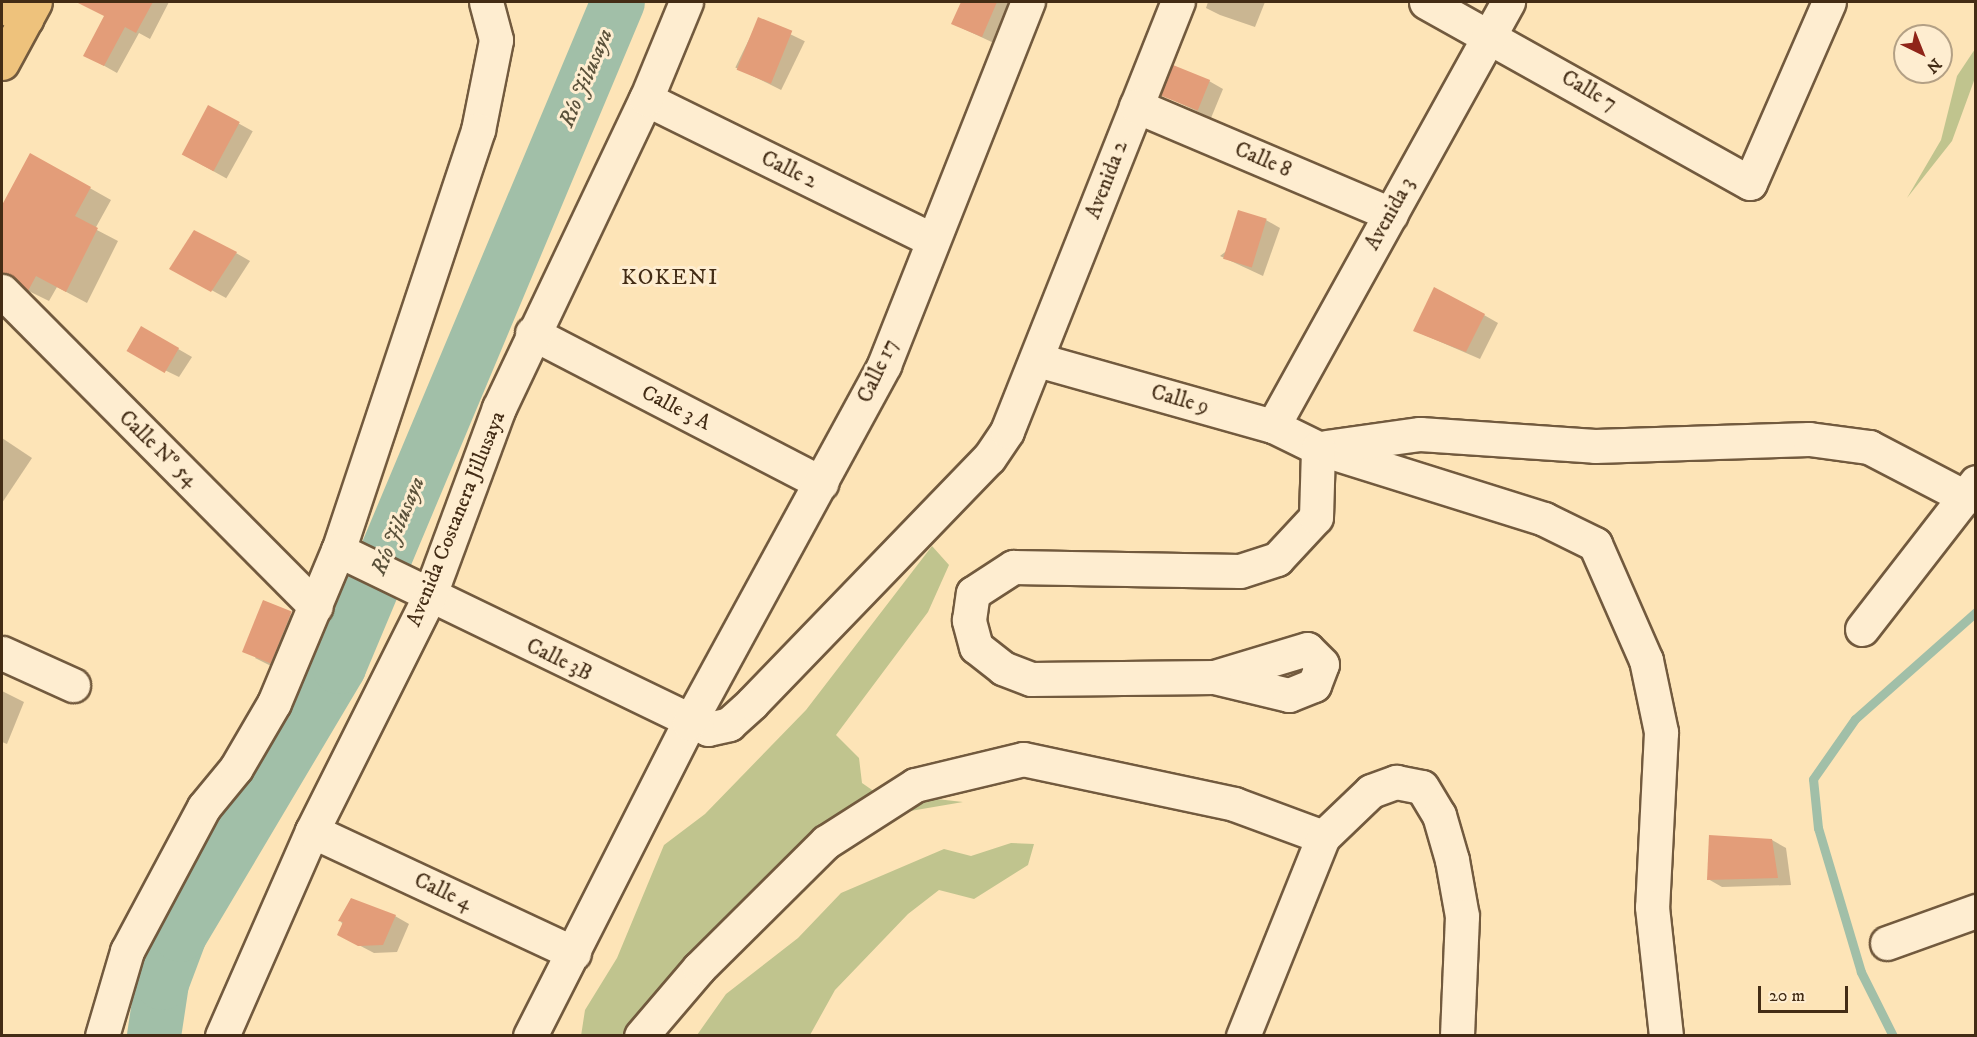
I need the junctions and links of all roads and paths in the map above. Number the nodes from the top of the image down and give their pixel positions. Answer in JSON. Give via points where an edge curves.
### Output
{"nodes":[{"id":1,"x":486,"y":2,"type":"edge"},
{"id":2,"x":686,"y":2,"type":"edge"},
{"id":3,"x":1028,"y":2,"type":"edge"},
{"id":4,"x":1178,"y":2,"type":"edge"},
{"id":5,"x":1426,"y":2,"type":"edge"},
{"id":6,"x":1508,"y":2,"type":"edge"},
{"id":7,"x":1829,"y":2,"type":"edge"},
{"id":8,"x":21,"y":9,"type":"edge"},
{"id":9,"x":1488,"y":34,"type":"junction"},
{"id":10,"x":2,"y":63,"type":"edge"},
{"id":11,"x":646,"y":99,"type":"junction"},
{"id":12,"x":1136,"y":106,"type":"junction"},
{"id":13,"x":1391,"y":214,"type":"junction"},
{"id":14,"x":932,"y":240,"type":"junction"},
{"id":15,"x":2,"y":291,"type":"edge"},
{"id":16,"x":532,"y":333,"type":"junction"},
{"id":17,"x":1038,"y":360,"type":"junction"},
{"id":18,"x":1273,"y":426,"type":"junction"},
{"id":19,"x":1318,"y":448,"type":"junction"},
{"id":20,"x":821,"y":483,"type":"junction"},
{"id":21,"x":1971,"y":490,"type":"edge"},
{"id":22,"x":351,"y":556,"type":"junction"},
{"id":23,"x":417,"y":589,"type":"junction"},
{"id":24,"x":316,"y":607,"type":"junction"},
{"id":25,"x":1862,"y":629,"type":"dead end"},
{"id":26,"x":2,"y":653,"type":"edge"},
{"id":27,"x":1214,"y":677,"type":"dead end"},
{"id":28,"x":73,"y":685,"type":"dead end"},
{"id":29,"x":689,"y":723,"type":"junction"},
{"id":30,"x":312,"y":831,"type":"junction"},
{"id":31,"x":1323,"y":837,"type":"junction"},
{"id":32,"x":1976,"y":911,"type":"edge"},
{"id":33,"x":1887,"y":943,"type":"dead end"},
{"id":34,"x":574,"y":953,"type":"junction"},
{"id":35,"x":102,"y":1035,"type":"edge"},
{"id":36,"x":222,"y":1035,"type":"edge"},
{"id":37,"x":530,"y":1035,"type":"edge"},
{"id":38,"x":640,"y":1035,"type":"edge"},
{"id":39,"x":1243,"y":1035,"type":"edge"},
{"id":40,"x":1457,"y":1035,"type":"edge"},
{"id":41,"x":1666,"y":1035,"type":"edge"}],
"edges":[{"from":1,"to":22,"type":"street","via":[[496,40],[478,130]]},
{"from":2,"to":11,"type":"street","name":"Avenida Costanera Jillusaya"},
{"from":3,"to":14,"type":"street","name":"Calle 17","via":[[970,155]]},
{"from":4,"to":12,"type":"street","name":"Avenida 2"},
{"from":5,"to":9,"type":"street","name":"Calle 7"},
{"from":6,"to":9,"type":"street","name":"Avenida 3"},
{"from":7,"to":9,"type":"street","name":"Calle 7","via":[[1750,183]]},
{"from":8,"to":10,"type":"main road"},
{"from":9,"to":13,"type":"street","name":"Avenida 3"},
{"from":11,"to":14,"type":"street","name":"Calle 2"},
{"from":11,"to":16,"type":"street","name":"Avenida Costanera Jillusaya"},
{"from":12,"to":13,"type":"street","name":"Calle 8"},
{"from":12,"to":17,"type":"street","name":"Avenida 2"},
{"from":13,"to":18,"type":"street","name":"Avenida 3"},
{"from":14,"to":20,"type":"street","name":"Calle 17","via":[[884,365]]},
{"from":15,"to":24,"type":"street","name":"Calle Nº 54"},
{"from":16,"to":20,"type":"street","name":"Calle 3 A"},
{"from":16,"to":23,"type":"street","name":"Avenida Costanera Jillusaya"},
{"from":17,"to":18,"type":"street","name":"Calle 9"},
{"from":17,"to":29,"type":"street","name":"Avenida 2","via":[[989,458],[729,724],[708,729]]},
{"from":18,"to":19,"type":"street","name":"Calle 9"},
{"from":19,"to":21,"type":"street","via":[[1420,434],[1595,446],[1809,439],[1869,447]]},
{"from":19,"to":27,"type":"street","via":[[1317,517],[1277,559],[1240,571],[1013,567],[973,593],[969,620],[976,647],[1003,668],[1031,679]]},
{"from":19,"to":41,"type":"street","name":"Calle 9","via":[[1544,519],[1595,544],[1646,660],[1661,732],[1652,907]]},
{"from":20,"to":29,"type":"street","name":"Calle 17"},
{"from":21,"to":25,"type":"street"},
{"from":22,"to":23,"type":"street","name":"Calle 3B"},
{"from":22,"to":24,"type":"street"},
{"from":23,"to":29,"type":"street","name":"Calle 3B"},
{"from":23,"to":30,"type":"street","name":"Avenida Costanera Jillusaya"},
{"from":24,"to":35,"type":"street","via":[[274,703],[236,768],[204,807],[127,951]]},
{"from":26,"to":28,"type":"street"},
{"from":29,"to":34,"type":"street","name":"Calle 17"},
{"from":30,"to":34,"type":"street","name":"Calle 4"},
{"from":30,"to":36,"type":"street","name":"Avenida Costanera Jillusaya"},
{"from":31,"to":38,"type":"street","via":[[1234,804],[1023,759],[915,785],[826,842],[699,968]]},
{"from":31,"to":39,"type":"street"},
{"from":31,"to":40,"type":"street","via":[[1371,791],[1396,782],[1422,787],[1439,815],[1462,916]]},
{"from":32,"to":33,"type":"street"},
{"from":34,"to":37,"type":"street","name":"Calle 17"}]}
